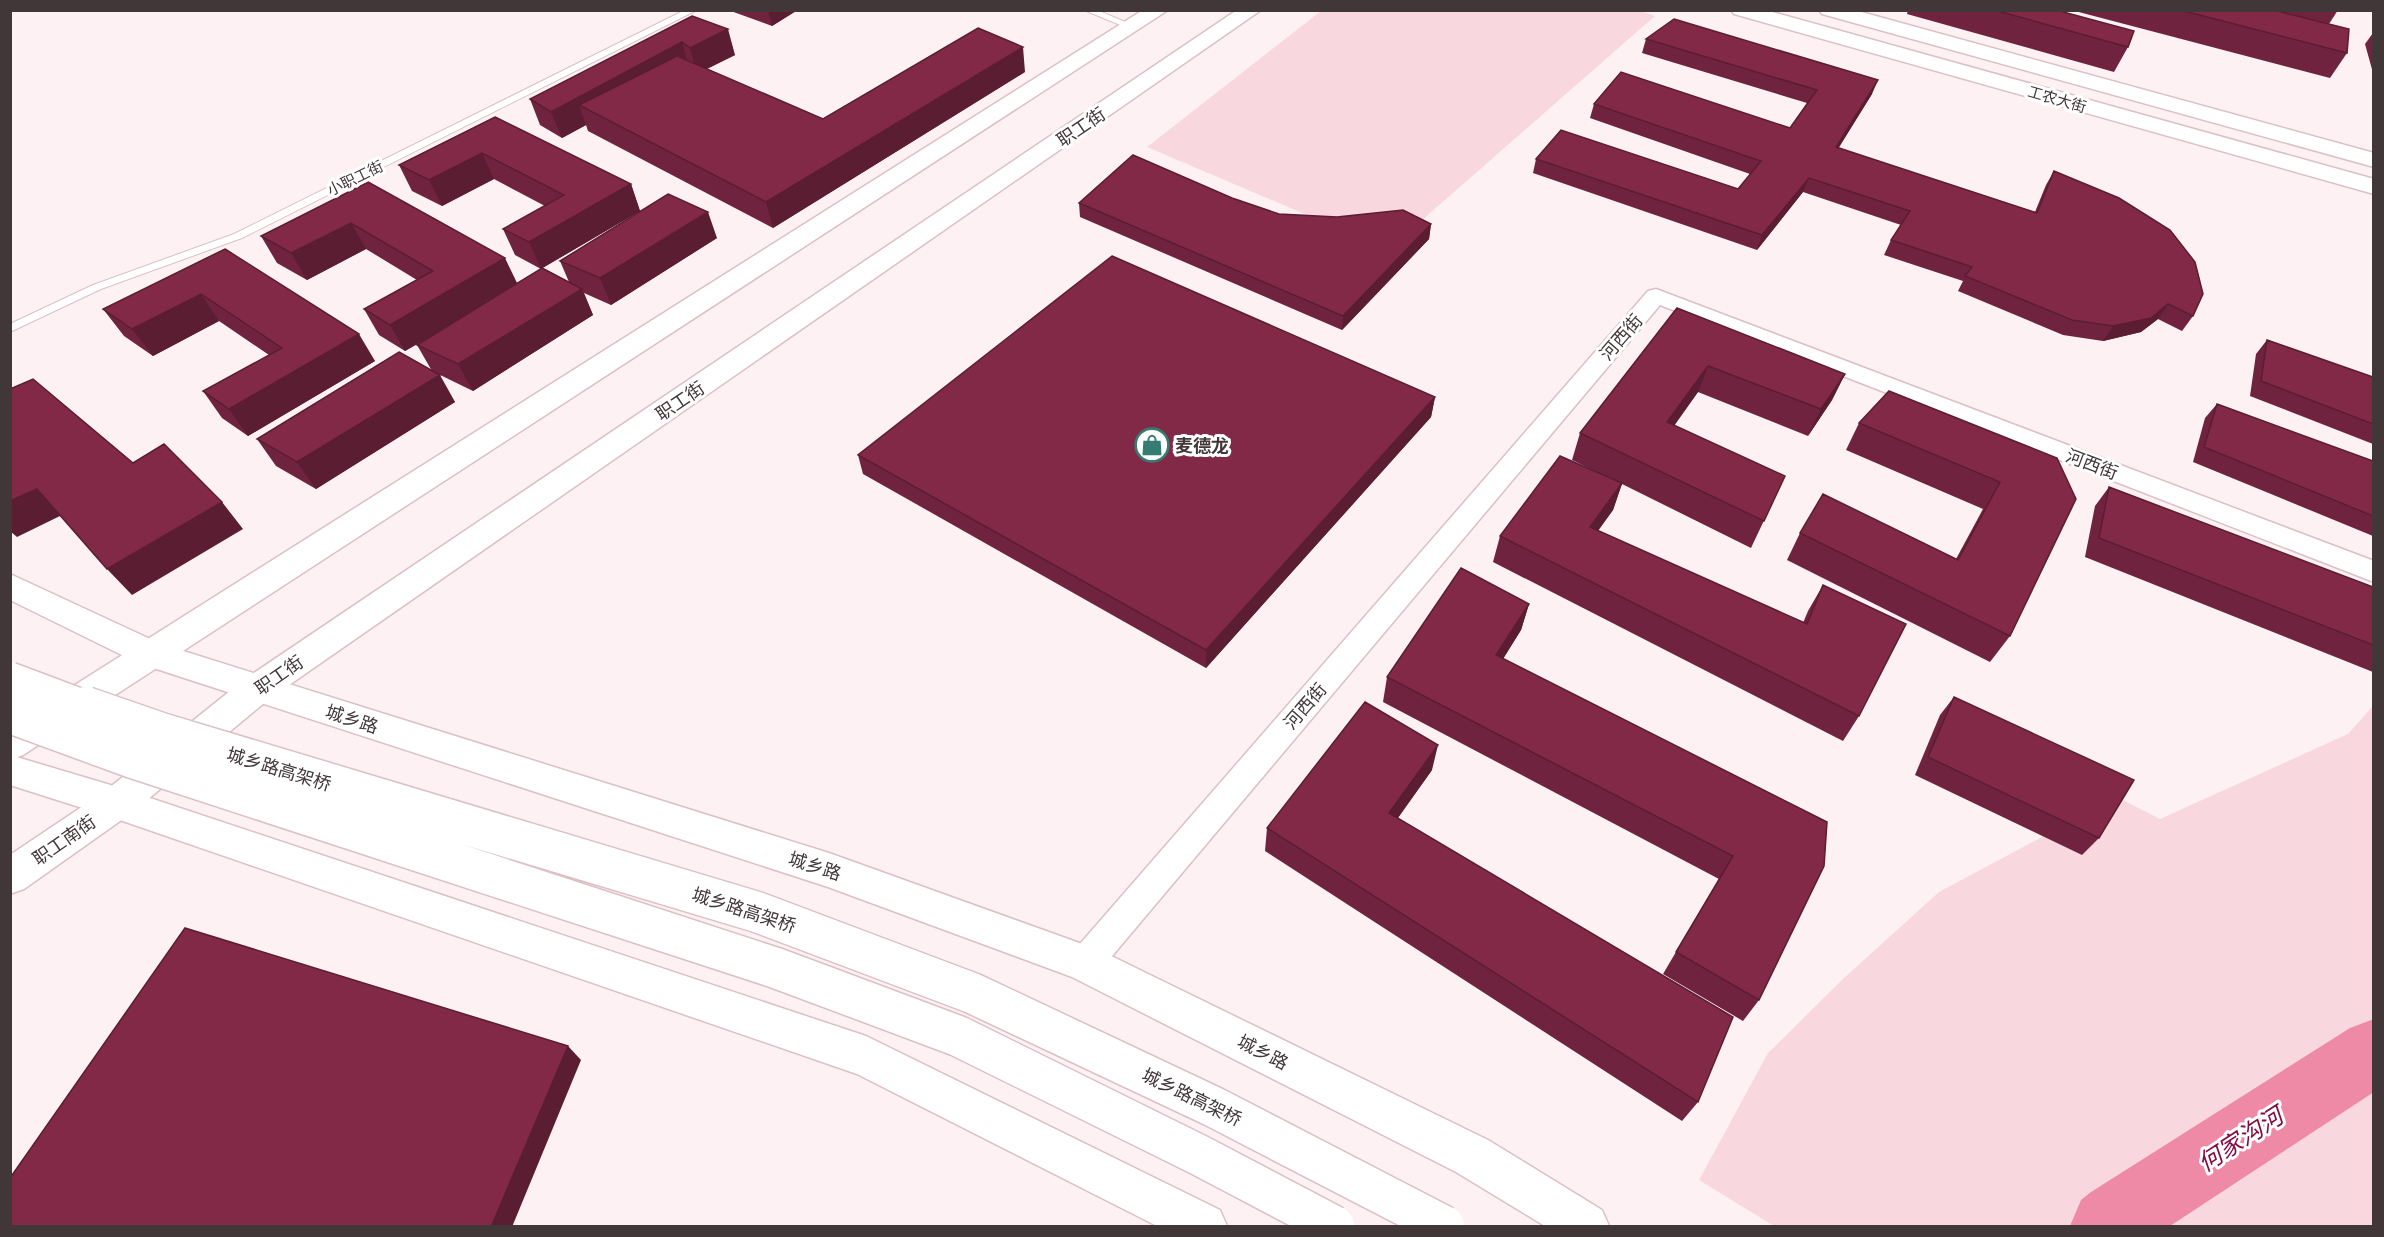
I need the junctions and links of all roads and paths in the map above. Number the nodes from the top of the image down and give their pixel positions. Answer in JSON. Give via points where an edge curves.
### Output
{"nodes":[{"id":1,"x":693,"y":10,"type":"edge"},
{"id":2,"x":1088,"y":10,"type":"edge"},
{"id":3,"x":1158,"y":10,"type":"edge"},
{"id":4,"x":1251,"y":10,"type":"edge"},
{"id":5,"x":1741,"y":10,"type":"edge"},
{"id":6,"x":1828,"y":10,"type":"edge"},
{"id":7,"x":1858,"y":14,"type":"edge"},
{"id":8,"x":1133,"y":27,"type":"junction"},
{"id":9,"x":2373,"y":160,"type":"edge"},
{"id":10,"x":2373,"y":187,"type":"edge"},
{"id":11,"x":10,"y":329,"type":"edge"},
{"id":12,"x":2373,"y":572,"type":"edge"},
{"id":13,"x":10,"y":586,"type":"edge"},
{"id":14,"x":150,"y":654,"type":"junction"},
{"id":15,"x":10,"y":678,"type":"edge"},
{"id":16,"x":257,"y":689,"type":"junction"},
{"id":17,"x":10,"y":713,"type":"edge"},
{"id":18,"x":10,"y":745,"type":"edge"},
{"id":19,"x":10,"y":770,"type":"edge"},
{"id":20,"x":117,"y":803,"type":"junction"},
{"id":21,"x":10,"y":877,"type":"edge"},
{"id":22,"x":1085,"y":963,"type":"junction"},
{"id":23,"x":1204,"y":1227,"type":"edge"},
{"id":24,"x":1334,"y":1227,"type":"edge"},
{"id":25,"x":1444,"y":1227,"type":"edge"},
{"id":26,"x":1586,"y":1227,"type":"edge"}],
"edges":[{"from":1,"to":11,"type":"lane","name":"小职工街","via":[[238,236],[97,287]]},
{"from":2,"to":8,"type":"lane"},
{"from":3,"to":8,"type":"main road"},
{"from":4,"to":16,"type":"main road","name":"职工街"},
{"from":5,"to":10,"type":"main road","name":"工农大街"},
{"from":6,"to":7,"type":"main road","name":"工农大街"},
{"from":7,"to":9,"type":"main road","name":"工农大街"},
{"from":8,"to":14,"type":"main road"},
{"from":12,"to":22,"type":"street","name":"河西街","via":[[1656,296]]},
{"from":13,"to":14,"type":"main road","name":"城乡路"},
{"from":14,"to":16,"type":"main road","name":"城乡路"},
{"from":14,"to":18,"type":"main road"},
{"from":15,"to":25,"type":"main road","name":"城乡路高架桥","bridge":true,"via":[[161,733],[757,912],[951,985],[1214,1107]]},
{"from":16,"to":20,"type":"main road","name":"职工街"},
{"from":16,"to":22,"type":"main road","name":"城乡路","via":[[829,870]]},
{"from":17,"to":24,"type":"main road","name":"城乡路高架桥","bridge":true,"via":[[133,758],[776,968],[958,1036],[1199,1155]]},
{"from":19,"to":20,"type":"main road"},
{"from":20,"to":21,"type":"main road","name":"职工南街"},
{"from":20,"to":23,"type":"main road","via":[[866,1057]]},
{"from":22,"to":26,"type":"main road","name":"城乡路","via":[[1472,1156]]}]}
